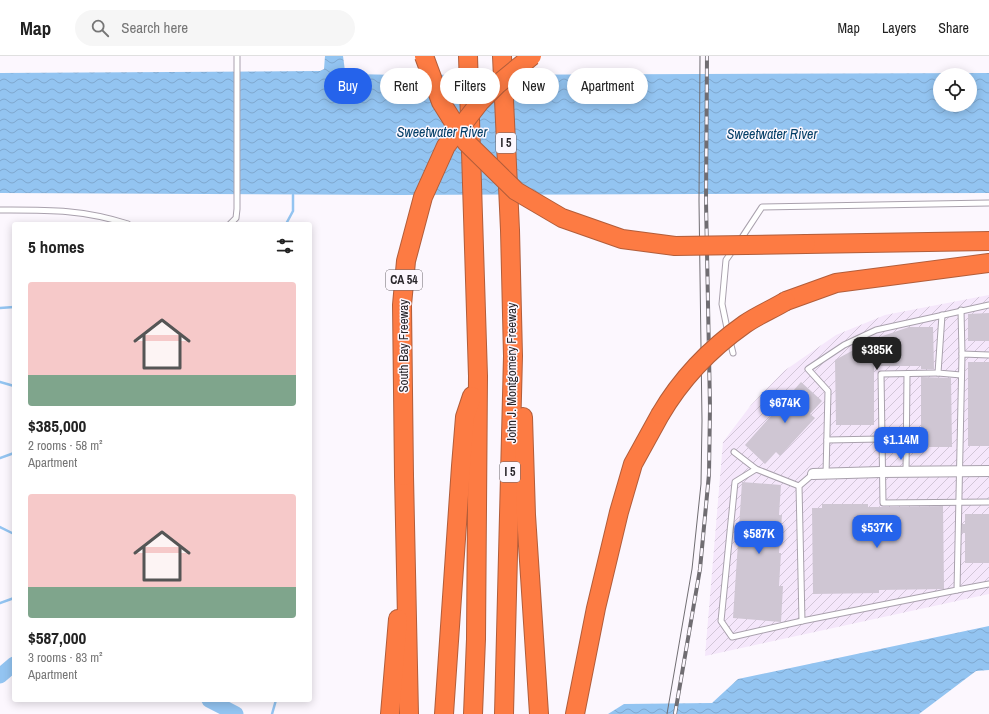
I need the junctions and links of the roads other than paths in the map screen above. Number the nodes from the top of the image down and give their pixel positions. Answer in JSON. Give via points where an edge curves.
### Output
{"nodes":[{"id":1,"x":236,"y":56,"type":"edge"},
{"id":2,"x":424,"y":56,"type":"edge"},
{"id":3,"x":468,"y":56,"type":"edge"},
{"id":4,"x":502,"y":56,"type":"edge"},
{"id":5,"x":532,"y":56,"type":"edge"},
{"id":6,"x":989,"y":203,"type":"edge"},
{"id":7,"x":0,"y":210,"type":"edge"},
{"id":8,"x":122,"y":222,"type":"edge"},
{"id":9,"x":232,"y":222,"type":"edge"},
{"id":10,"x":989,"y":241,"type":"edge"},
{"id":11,"x":989,"y":263,"type":"edge"},
{"id":12,"x":989,"y":304,"type":"edge"},
{"id":13,"x":961,"y":310,"type":"junction"},
{"id":14,"x":942,"y":315,"type":"junction"},
{"id":15,"x":733,"y":353,"type":"dead end"},
{"id":16,"x":962,"y":354,"type":"junction"},
{"id":17,"x":989,"y":355,"type":"edge"},
{"id":18,"x":513,"y":356,"type":"junction"},
{"id":19,"x":938,"y":373,"type":"junction"},
{"id":20,"x":908,"y":374,"type":"junction"},
{"id":21,"x":961,"y":375,"type":"junction"},
{"id":22,"x":478,"y":376,"type":"junction"},
{"id":23,"x":881,"y":439,"type":"junction"},
{"id":24,"x":827,"y":440,"type":"junction"},
{"id":25,"x":734,"y":452,"type":"dead end"},
{"id":26,"x":756,"y":469,"type":"junction"},
{"id":27,"x":958,"y":471,"type":"junction"},
{"id":28,"x":989,"y":471,"type":"edge"},
{"id":29,"x":881,"y":472,"type":"junction"},
{"id":30,"x":906,"y":472,"type":"junction"},
{"id":31,"x":813,"y":474,"type":"joint"},
{"id":32,"x":826,"y":474,"type":"junction"},
{"id":33,"x":799,"y":486,"type":"junction"},
{"id":34,"x":958,"y":501,"type":"junction"},
{"id":35,"x":989,"y":502,"type":"edge"},
{"id":36,"x":405,"y":535,"type":"junction"},
{"id":37,"x":605,"y":568,"type":"junction"},
{"id":38,"x":989,"y":584,"type":"edge"},
{"id":39,"x":957,"y":590,"type":"junction"},
{"id":40,"x":802,"y":621,"type":"junction"},
{"id":41,"x":390,"y":714,"type":"edge"},
{"id":42,"x":409,"y":714,"type":"edge"},
{"id":43,"x":444,"y":714,"type":"edge"},
{"id":44,"x":473,"y":714,"type":"edge"},
{"id":45,"x":504,"y":714,"type":"edge"},
{"id":46,"x":539,"y":714,"type":"edge"},
{"id":47,"x":575,"y":714,"type":"edge"},
{"id":48,"x":586,"y":714,"type":"edge"}],
"edges":[{"from":1,"to":9,"type":"lane","via":[[237,209],[236,218]]},
{"from":2,"to":10,"type":"highway","bridge":true,"via":[[441,102],[466,142],[516,191],[562,218],[622,239],[675,246]]},
{"from":3,"to":22,"type":"highway","bridge":true},
{"from":4,"to":18,"type":"highway","name":"John J. Montgomery Freeway","number":"I 5","bridge":true},
{"from":5,"to":36,"type":"highway","name":"South Bay Freeway","number":"CA 54","bridge":true,"via":[[480,102],[446,146],[423,197],[406,261],[403,298]]},
{"from":6,"to":15,"type":"lane","via":[[762,207],[726,260],[722,304]]},
{"from":7,"to":8,"type":"lane","via":[[70,211],[101,215]]},
{"from":11,"to":37,"type":"highway","bridge":true,"via":[[836,283],[786,301],[746,323],[690,372],[660,415],[633,464],[618,512]]},
{"from":12,"to":13,"type":"lane"},
{"from":13,"to":14,"type":"lane"},
{"from":13,"to":16,"type":"lane"},
{"from":14,"to":19,"type":"lane"},
{"from":14,"to":24,"type":"lane","via":[[876,330],[844,345],[808,369],[828,391]]},
{"from":16,"to":17,"type":"lane"},
{"from":16,"to":21,"type":"lane"},
{"from":18,"to":45,"type":"highway","name":"John J. Montgomery Freeway","number":"I 5"},
{"from":18,"to":46,"type":"highway","via":[[522,386],[526,515]]},
{"from":19,"to":20,"type":"lane"},
{"from":19,"to":21,"type":"lane"},
{"from":20,"to":23,"type":"lane","via":[[881,374]]},
{"from":20,"to":30,"type":"lane"},
{"from":21,"to":27,"type":"lane"},
{"from":22,"to":43,"type":"highway","via":[[465,417]]},
{"from":22,"to":44,"type":"highway"},
{"from":23,"to":24,"type":"lane"},
{"from":23,"to":29,"type":"lane"},
{"from":24,"to":32,"type":"lane"},
{"from":25,"to":26,"type":"lane"},
{"from":26,"to":33,"type":"lane"},
{"from":26,"to":40,"type":"lane","via":[[735,482],[721,621],[732,637]]},
{"from":27,"to":28,"type":"street"},
{"from":27,"to":30,"type":"street"},
{"from":27,"to":34,"type":"lane"},
{"from":29,"to":30,"type":"street"},
{"from":29,"to":32,"type":"street"},
{"from":29,"to":34,"type":"lane","via":[[883,503]]},
{"from":31,"to":32,"type":"street"},
{"from":31,"to":33,"type":"lane"},
{"from":33,"to":40,"type":"lane"},
{"from":34,"to":35,"type":"lane"},
{"from":34,"to":39,"type":"lane"},
{"from":36,"to":41,"type":"highway"},
{"from":36,"to":42,"type":"highway"},
{"from":37,"to":47,"type":"highway"},
{"from":37,"to":48,"type":"highway","via":[[604,611]]},
{"from":38,"to":39,"type":"lane"},
{"from":39,"to":40,"type":"lane"}]}
